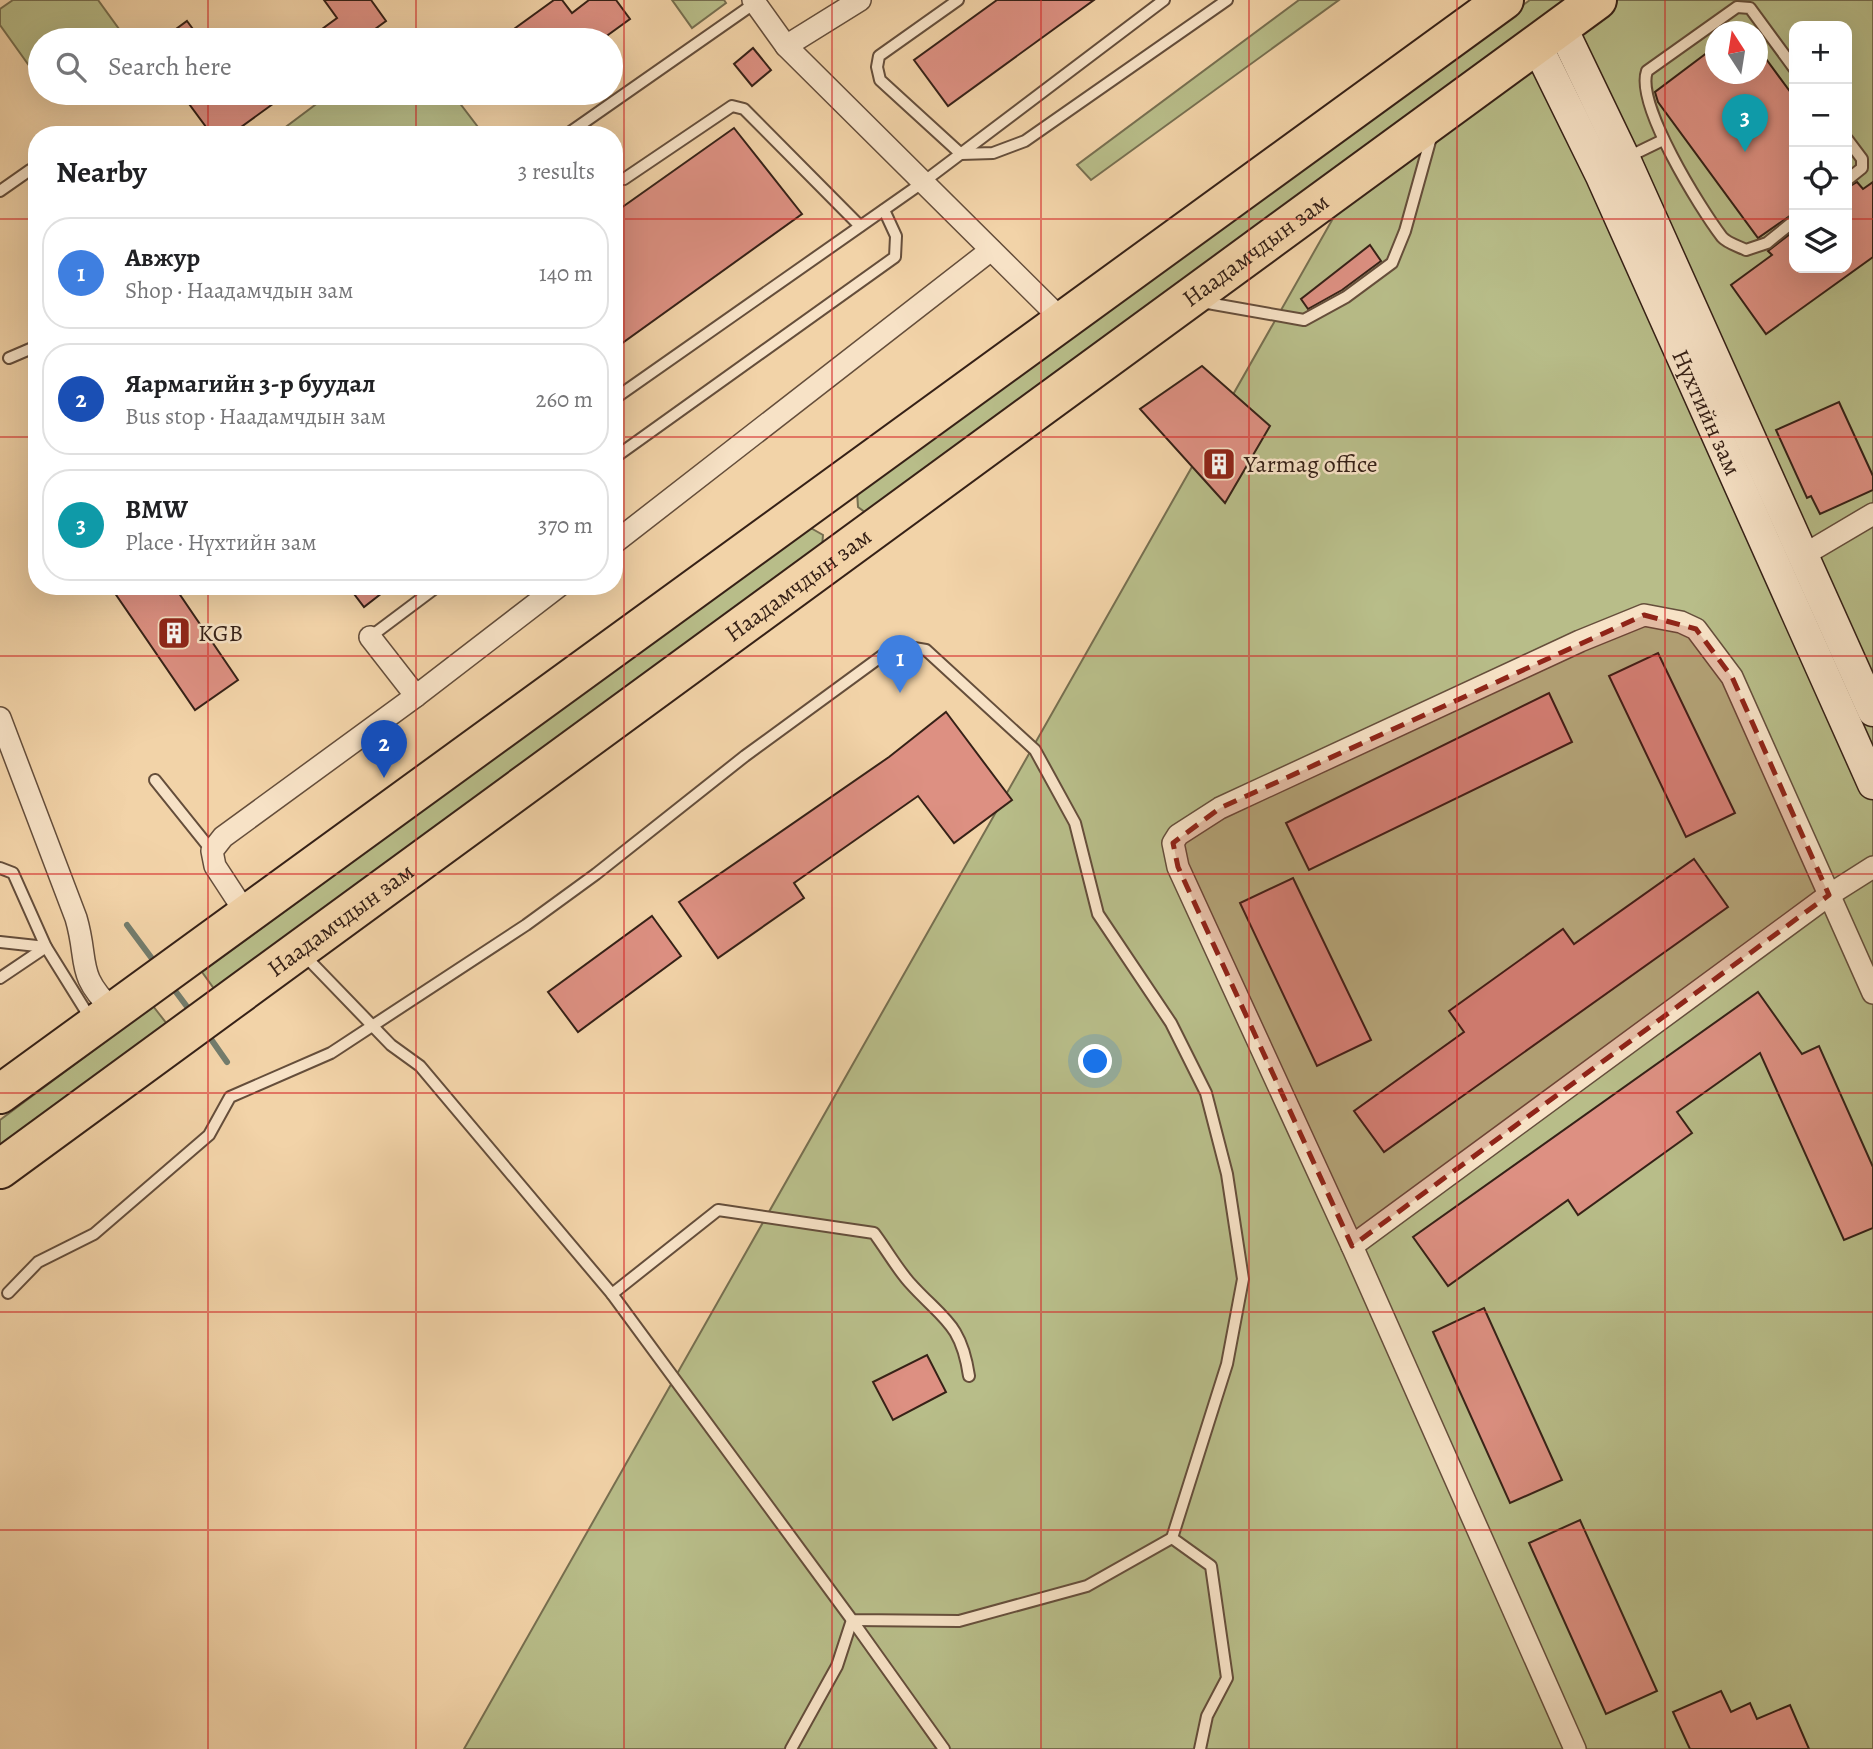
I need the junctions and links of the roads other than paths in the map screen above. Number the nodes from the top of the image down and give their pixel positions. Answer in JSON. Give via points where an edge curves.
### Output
{"nodes":[{"id":1,"x":860,"y":0,"type":"edge"},
{"id":2,"x":958,"y":0,"type":"edge"},
{"id":3,"x":1164,"y":0,"type":"edge"},
{"id":4,"x":1227,"y":0,"type":"edge"},
{"id":5,"x":1504,"y":0,"type":"edge"},
{"id":6,"x":1597,"y":0,"type":"edge"},
{"id":7,"x":754,"y":1,"type":"edge"},
{"id":8,"x":1549,"y":35,"type":"junction"},
{"id":9,"x":786,"y":46,"type":"junction"},
{"id":10,"x":1789,"y":61,"type":"edge"},
{"id":11,"x":623,"y":94,"type":"edge"},
{"id":12,"x":608,"y":105,"type":"edge"},
{"id":13,"x":1437,"y":117,"type":"junction"},
{"id":14,"x":579,"y":126,"type":"edge"},
{"id":15,"x":1663,"y":140,"type":"junction"},
{"id":16,"x":1852,"y":146,"type":"edge"},
{"id":17,"x":961,"y":154,"type":"junction"},
{"id":18,"x":1625,"y":159,"type":"junction"},
{"id":19,"x":28,"y":171,"type":"edge"},
{"id":20,"x":1852,"y":176,"type":"edge"},
{"id":21,"x":624,"y":180,"type":"dead end"},
{"id":22,"x":922,"y":183,"type":"junction"},
{"id":23,"x":0,"y":191,"type":"edge"},
{"id":24,"x":884,"y":210,"type":"junction"},
{"id":25,"x":1789,"y":225,"type":"edge"},
{"id":26,"x":860,"y":226,"type":"junction"},
{"id":27,"x":991,"y":250,"type":"junction"},
{"id":28,"x":1188,"y":300,"type":"junction"},
{"id":29,"x":1064,"y":322,"type":"junction"},
{"id":30,"x":28,"y":350,"type":"edge"},
{"id":31,"x":9,"y":358,"type":"dead end"},
{"id":32,"x":623,"y":393,"type":"edge"},
{"id":33,"x":623,"y":452,"type":"edge"},
{"id":34,"x":821,"y":496,"type":"junction"},
{"id":35,"x":1873,"y":514,"type":"edge"},
{"id":36,"x":623,"y":536,"type":"edge"},
{"id":37,"x":858,"y":542,"type":"junction"},
{"id":38,"x":1802,"y":556,"type":"junction"},
{"id":39,"x":426,"y":595,"type":"edge"},
{"id":40,"x":547,"y":595,"type":"edge"},
{"id":41,"x":370,"y":637,"type":"joint"},
{"id":42,"x":416,"y":696,"type":"junction"},
{"id":43,"x":1873,"y":711,"type":"edge"},
{"id":44,"x":0,"y":718,"type":"edge"},
{"id":45,"x":155,"y":780,"type":"dead end"},
{"id":46,"x":1873,"y":784,"type":"edge"},
{"id":47,"x":212,"y":850,"type":"junction"},
{"id":48,"x":1873,"y":867,"type":"edge"},
{"id":49,"x":0,"y":868,"type":"edge"},
{"id":50,"x":1829,"y":895,"type":"junction"},
{"id":51,"x":247,"y":915,"type":"junction"},
{"id":52,"x":0,"y":942,"type":"edge"},
{"id":53,"x":46,"y":947,"type":"junction"},
{"id":54,"x":299,"y":950,"type":"junction"},
{"id":55,"x":0,"y":978,"type":"edge"},
{"id":56,"x":1873,"y":993,"type":"edge"},
{"id":57,"x":116,"y":1008,"type":"junction"},
{"id":58,"x":373,"y":1023,"type":"junction"},
{"id":59,"x":0,"y":1094,"type":"edge"},
{"id":60,"x":0,"y":1169,"type":"edge"},
{"id":61,"x":1352,"y":1246,"type":"junction"},
{"id":62,"x":8,"y":1293,"type":"dead end"},
{"id":63,"x":612,"y":1294,"type":"junction"},
{"id":64,"x":969,"y":1376,"type":"dead end"},
{"id":65,"x":1172,"y":1538,"type":"junction"},
{"id":66,"x":852,"y":1620,"type":"junction"},
{"id":67,"x":791,"y":1749,"type":"edge"},
{"id":68,"x":944,"y":1749,"type":"edge"},
{"id":69,"x":1200,"y":1749,"type":"edge"},
{"id":70,"x":1575,"y":1749,"type":"edge"}],
"edges":[{"from":1,"to":9,"type":"street"},
{"from":2,"to":17,"type":"lane","via":[[879,56],[877,67],[880,80]]},
{"from":3,"to":17,"type":"lane"},
{"from":4,"to":17,"type":"lane","via":[[1025,141],[993,153]]},
{"from":5,"to":29,"type":"highway"},
{"from":6,"to":8,"type":"highway","name":"Наадамчдын зам"},
{"from":7,"to":9,"type":"street"},
{"from":7,"to":11,"type":"lane"},
{"from":8,"to":13,"type":"highway","name":"Наадамчдын зам"},
{"from":8,"to":18,"type":"main road","name":"Нүхтийн зам"},
{"from":8,"to":46,"type":"main road","name":"Нүхтийн зам","via":[[1601,176]]},
{"from":9,"to":22,"type":"street"},
{"from":10,"to":15,"type":"lane","via":[[1750,8],[1737,7],[1647,71],[1643,81],[1646,94]]},
{"from":12,"to":14,"type":"lane"},
{"from":13,"to":28,"type":"highway","name":"Наадамчдын зам"},
{"from":13,"to":28,"type":"lane","via":[[1392,263],[1346,297],[1304,320]]},
{"from":15,"to":18,"type":"lane"},
{"from":15,"to":25,"type":"lane","via":[[1724,239],[1746,250],[1766,243]]},
{"from":16,"to":20,"type":"lane","via":[[1861,168]]},
{"from":17,"to":22,"type":"lane"},
{"from":18,"to":38,"type":"main road","name":"Нүхтийн зам"},
{"from":19,"to":23,"type":"lane"},
{"from":21,"to":26,"type":"lane","via":[[732,106],[744,109]]},
{"from":22,"to":24,"type":"lane"},
{"from":22,"to":27,"type":"street"},
{"from":24,"to":26,"type":"lane"},
{"from":24,"to":33,"type":"lane","via":[[896,236],[895,257]]},
{"from":26,"to":32,"type":"lane"},
{"from":27,"to":29,"type":"street"},
{"from":27,"to":36,"type":"street"},
{"from":28,"to":37,"type":"highway","name":"Наадамчдын зам"},
{"from":29,"to":34,"type":"highway"},
{"from":30,"to":31,"type":"lane"},
{"from":34,"to":37,"type":"highway"},
{"from":34,"to":51,"type":"highway"},
{"from":35,"to":38,"type":"street"},
{"from":37,"to":54,"type":"highway","name":"Наадамчдын зам"},
{"from":38,"to":43,"type":"main road","name":"Нүхтийн зам"},
{"from":39,"to":41,"type":"lane"},
{"from":40,"to":42,"type":"street"},
{"from":41,"to":42,"type":"street"},
{"from":42,"to":47,"type":"street","via":[[223,837]]},
{"from":44,"to":57,"type":"street","via":[[76,918],[86,977],[95,993]]},
{"from":45,"to":47,"type":"lane"},
{"from":47,"to":51,"type":"street","via":[[215,866]]},
{"from":48,"to":50,"type":"street"},
{"from":49,"to":53,"type":"lane","via":[[13,873]]},
{"from":50,"to":56,"type":"street"},
{"from":50,"to":61,"type":"street"},
{"from":50,"to":61,"type":"street","via":[[1732,677],[1696,629],[1644,615],[1220,808],[1178,835],[1173,843],[1178,867]]},
{"from":51,"to":57,"type":"highway"},
{"from":52,"to":53,"type":"lane"},
{"from":53,"to":55,"type":"lane"},
{"from":53,"to":57,"type":"lane","via":[[79,1004]]},
{"from":54,"to":58,"type":"lane"},
{"from":54,"to":60,"type":"highway","name":"Наадамчдын зам"},
{"from":57,"to":59,"type":"highway"},
{"from":58,"to":62,"type":"lane","via":[[331,1053],[230,1097],[208,1135],[94,1234],[38,1262]]},
{"from":58,"to":63,"type":"lane","via":[[391,1045],[420,1066]]},
{"from":58,"to":65,"type":"lane","via":[[536,918],[890,650],[926,650],[1035,750],[1075,823],[1098,914],[1171,1023],[1206,1093],[1227,1174],[1243,1279],[1227,1364]]},
{"from":61,"to":70,"type":"street"},
{"from":63,"to":64,"type":"lane","via":[[718,1210],[874,1233],[909,1282],[948,1319],[965,1348]]},
{"from":63,"to":66,"type":"lane"},
{"from":65,"to":66,"type":"lane","via":[[1087,1586],[958,1621]]},
{"from":65,"to":69,"type":"lane","via":[[1211,1566],[1222,1632],[1227,1678],[1207,1716]]},
{"from":66,"to":67,"type":"lane","via":[[837,1666]]},
{"from":66,"to":68,"type":"lane"}]}
